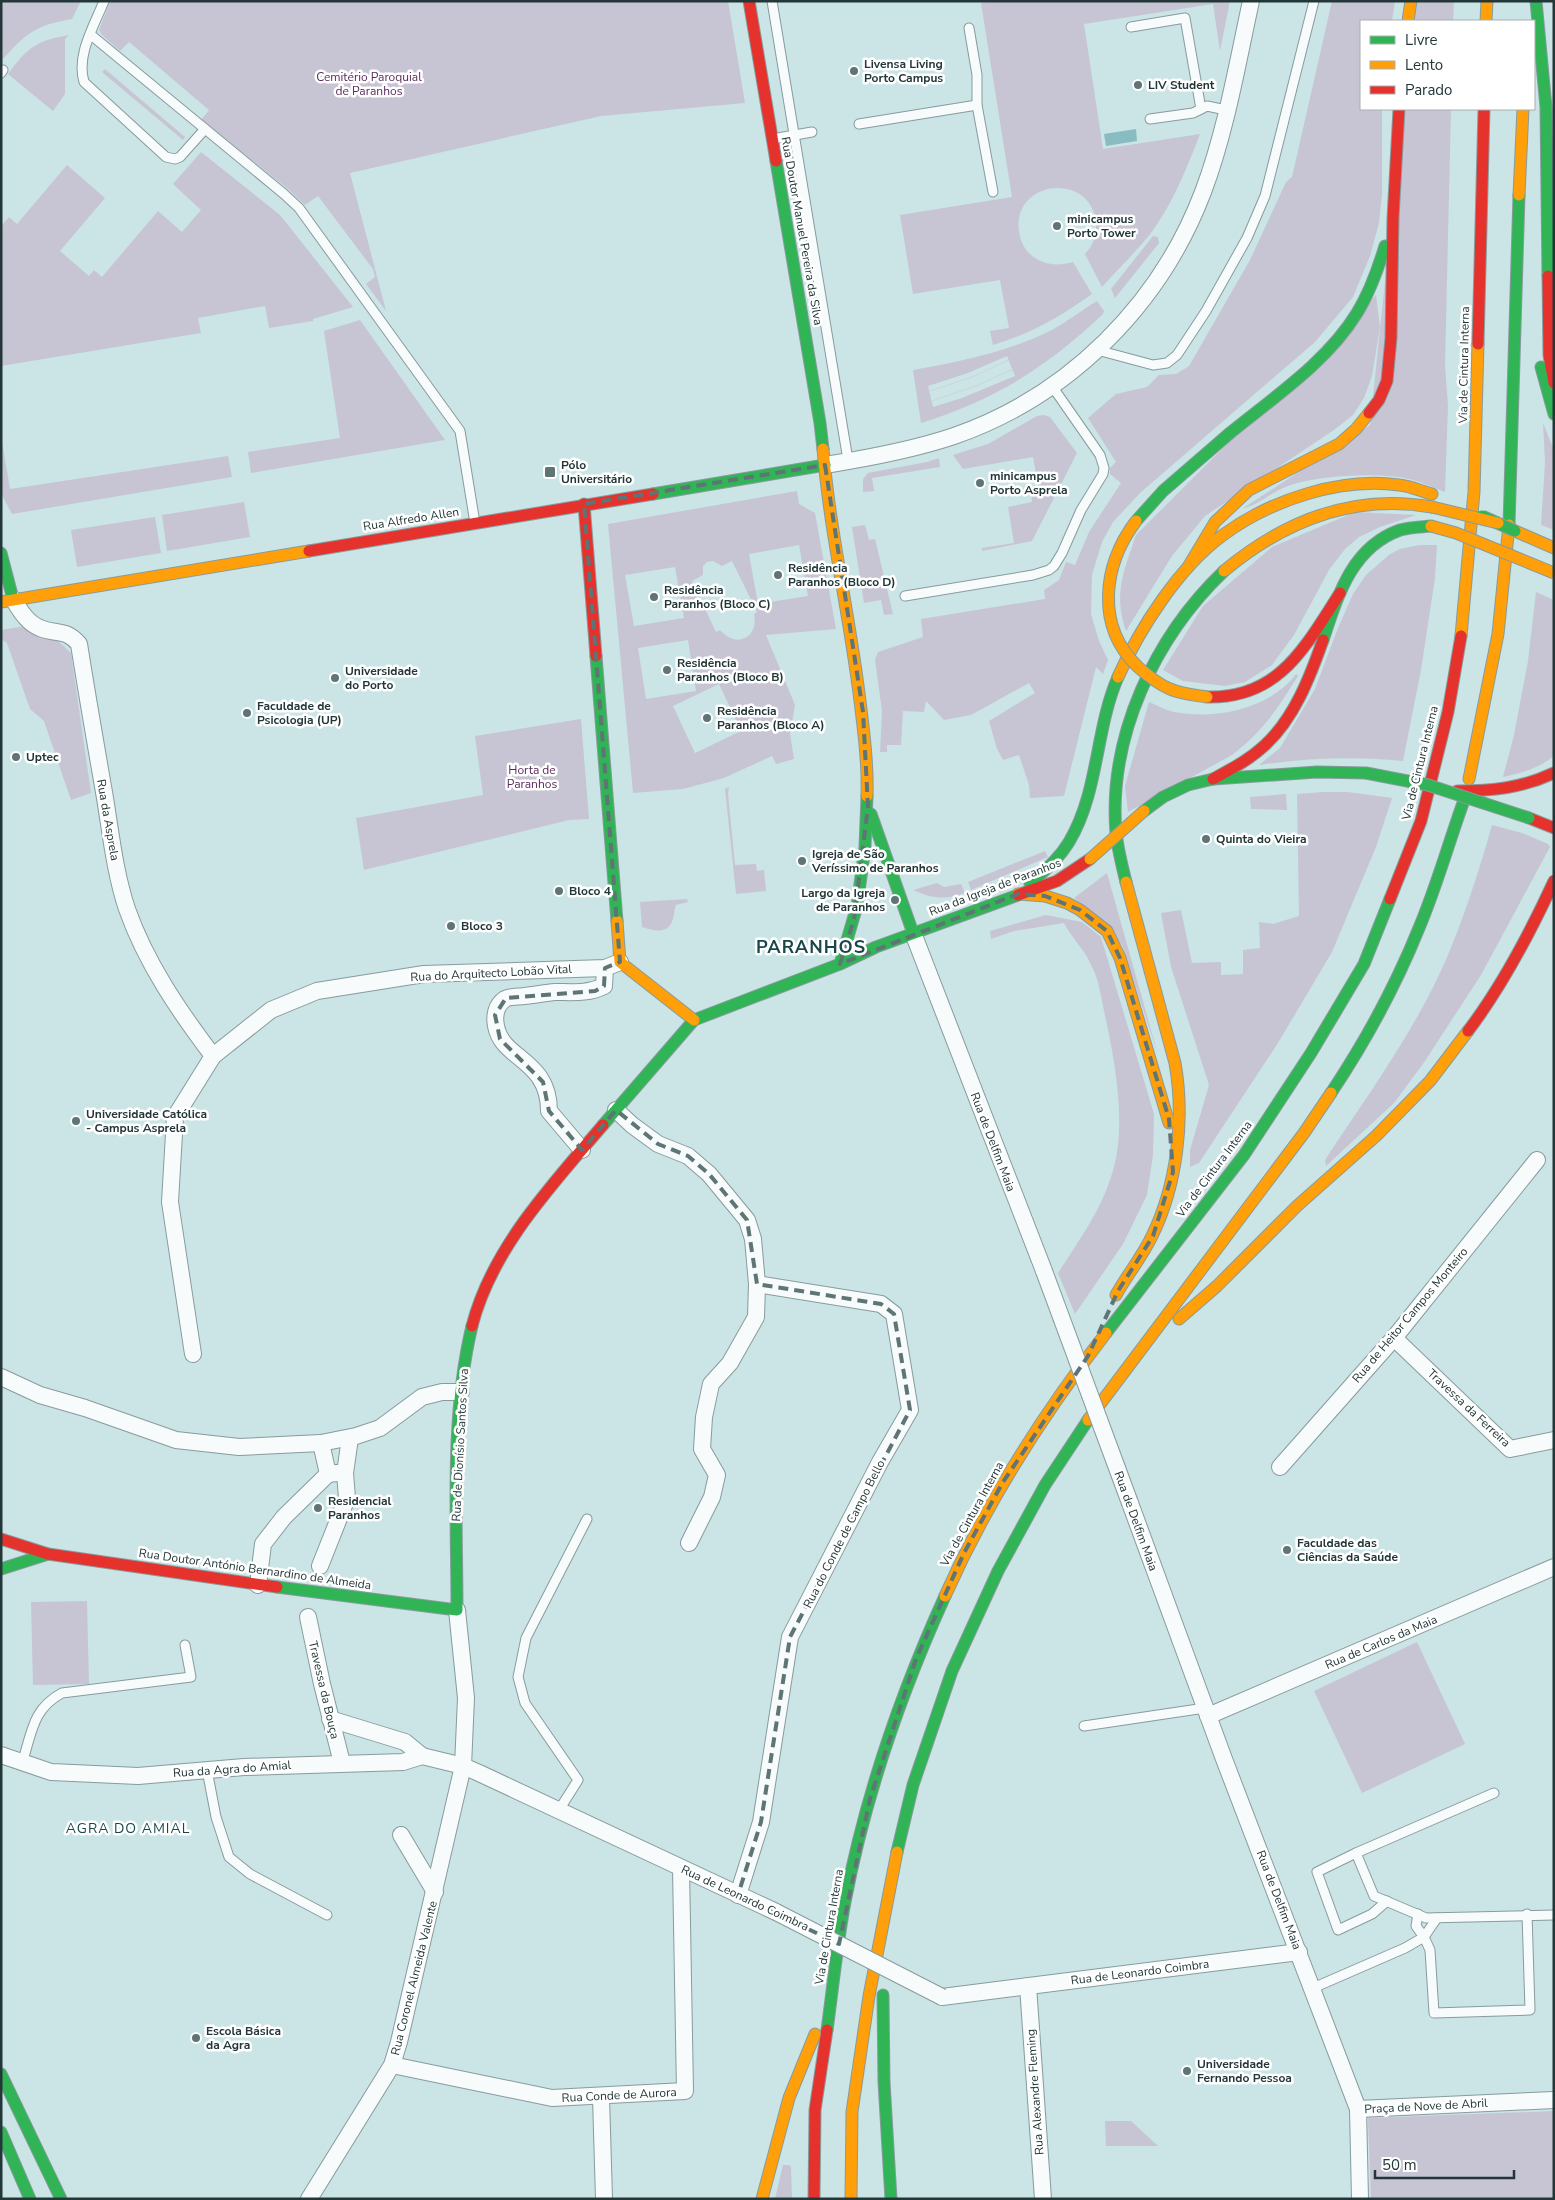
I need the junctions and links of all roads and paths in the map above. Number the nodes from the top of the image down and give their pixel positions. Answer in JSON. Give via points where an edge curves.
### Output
{"nodes":[{"id":1,"x":104,"y":1,"type":"edge"},
{"id":2,"x":749,"y":1,"type":"edge"},
{"id":3,"x":772,"y":1,"type":"edge"},
{"id":4,"x":1251,"y":1,"type":"edge"},
{"id":5,"x":1314,"y":1,"type":"edge"},
{"id":6,"x":1411,"y":1,"type":"edge"},
{"id":7,"x":1487,"y":1,"type":"edge"},
{"id":8,"x":1526,"y":1,"type":"edge"},
{"id":9,"x":1536,"y":1,"type":"edge"},
{"id":10,"x":1527,"y":18,"type":"edge"},
{"id":11,"x":1408,"y":20,"type":"edge"},
{"id":12,"x":1486,"y":20,"type":"edge"},
{"id":13,"x":1131,"y":27,"type":"dead end"},
{"id":14,"x":969,"y":28,"type":"dead end"},
{"id":15,"x":90,"y":35,"type":"junction"},
{"id":16,"x":1535,"y":86,"type":"edge"},
{"id":17,"x":977,"y":105,"type":"junction"},
{"id":18,"x":1201,"y":109,"type":"junction"},
{"id":19,"x":1226,"y":110,"type":"junction"},
{"id":20,"x":1399,"y":110,"type":"edge"},
{"id":21,"x":1484,"y":110,"type":"edge"},
{"id":22,"x":1523,"y":110,"type":"edge"},
{"id":23,"x":1150,"y":119,"type":"dead end"},
{"id":24,"x":859,"y":124,"type":"dead end"},
{"id":25,"x":204,"y":129,"type":"junction"},
{"id":26,"x":812,"y":132,"type":"dead end"},
{"id":27,"x":794,"y":135,"type":"junction"},
{"id":28,"x":772,"y":139,"type":"junction"},
{"id":29,"x":993,"y":192,"type":"dead end"},
{"id":30,"x":1393,"y":218,"type":"junction"},
{"id":31,"x":1097,"y":350,"type":"junction"},
{"id":32,"x":1554,"y":383,"type":"edge"},
{"id":33,"x":1052,"y":386,"type":"junction"},
{"id":34,"x":1554,"y":414,"type":"edge"},
{"id":35,"x":848,"y":460,"type":"junction"},
{"id":36,"x":826,"y":465,"type":"junction"},
{"id":37,"x":584,"y":504,"type":"junction"},
{"id":38,"x":474,"y":523,"type":"junction"},
{"id":39,"x":1499,"y":524,"type":"junction"},
{"id":40,"x":1554,"y":548,"type":"edge"},
{"id":41,"x":1,"y":553,"type":"edge"},
{"id":42,"x":1188,"y":567,"type":"junction"},
{"id":43,"x":1554,"y":573,"type":"edge"},
{"id":44,"x":1340,"y":593,"type":"junction"},
{"id":45,"x":905,"y":596,"type":"dead end"},
{"id":46,"x":7,"y":601,"type":"edge"},
{"id":47,"x":1554,"y":773,"type":"edge"},
{"id":48,"x":1213,"y":779,"type":"junction"},
{"id":49,"x":1469,"y":779,"type":"dead end"},
{"id":50,"x":1457,"y":791,"type":"junction"},
{"id":51,"x":1463,"y":803,"type":"dead end"},
{"id":52,"x":868,"y":807,"type":"junction"},
{"id":53,"x":1554,"y":828,"type":"edge"},
{"id":54,"x":1553,"y":885,"type":"edge"},
{"id":55,"x":1018,"y":894,"type":"junction"},
{"id":56,"x":913,"y":933,"type":"junction"},
{"id":57,"x":620,"y":962,"type":"junction"},
{"id":58,"x":840,"y":964,"type":"junction"},
{"id":59,"x":605,"y":968,"type":"junction"},
{"id":60,"x":694,"y":1020,"type":"junction"},
{"id":61,"x":213,"y":1056,"type":"junction"},
{"id":62,"x":616,"y":1110,"type":"junction"},
{"id":63,"x":582,"y":1150,"type":"junction"},
{"id":64,"x":1536,"y":1160,"type":"dead end"},
{"id":65,"x":1173,"y":1172,"type":"junction"},
{"id":66,"x":757,"y":1284,"type":"junction"},
{"id":67,"x":1394,"y":1338,"type":"junction"},
{"id":68,"x":194,"y":1354,"type":"dead end"},
{"id":69,"x":1088,"y":1356,"type":"junction"},
{"id":70,"x":1136,"y":1356,"type":"junction"},
{"id":71,"x":1,"y":1377,"type":"edge"},
{"id":72,"x":461,"y":1392,"type":"junction"},
{"id":73,"x":350,"y":1438,"type":"junction"},
{"id":74,"x":1554,"y":1440,"type":"edge"},
{"id":75,"x":321,"y":1443,"type":"junction"},
{"id":76,"x":1280,"y":1467,"type":"dead end"},
{"id":77,"x":346,"y":1473,"type":"junction"},
{"id":78,"x":328,"y":1474,"type":"junction"},
{"id":79,"x":587,"y":1519,"type":"dead end"},
{"id":80,"x":1,"y":1540,"type":"edge"},
{"id":81,"x":689,"y":1543,"type":"dead end"},
{"id":82,"x":48,"y":1554,"type":"junction"},
{"id":83,"x":320,"y":1566,"type":"dead end"},
{"id":84,"x":1554,"y":1567,"type":"edge"},
{"id":85,"x":1,"y":1569,"type":"edge"},
{"id":86,"x":258,"y":1585,"type":"junction"},
{"id":87,"x":457,"y":1610,"type":"junction"},
{"id":88,"x":308,"y":1617,"type":"dead end"},
{"id":89,"x":185,"y":1645,"type":"dead end"},
{"id":90,"x":1207,"y":1712,"type":"junction"},
{"id":91,"x":330,"y":1719,"type":"junction"},
{"id":92,"x":1084,"y":1726,"type":"dead end"},
{"id":93,"x":1,"y":1755,"type":"edge"},
{"id":94,"x":422,"y":1756,"type":"junction"},
{"id":95,"x":22,"y":1763,"type":"junction"},
{"id":96,"x":342,"y":1763,"type":"junction"},
{"id":97,"x":464,"y":1766,"type":"junction"},
{"id":98,"x":207,"y":1770,"type":"junction"},
{"id":99,"x":1494,"y":1793,"type":"dead end"},
{"id":100,"x":559,"y":1810,"type":"junction"},
{"id":101,"x":401,"y":1835,"type":"dead end"},
{"id":102,"x":1356,"y":1853,"type":"junction"},
{"id":103,"x":680,"y":1868,"type":"junction"},
{"id":104,"x":435,"y":1892,"type":"junction"},
{"id":105,"x":738,"y":1895,"type":"junction"},
{"id":106,"x":1388,"y":1901,"type":"junction"},
{"id":107,"x":1418,"y":1914,"type":"junction"},
{"id":108,"x":1527,"y":1914,"type":"junction"},
{"id":109,"x":327,"y":1915,"type":"dead end"},
{"id":110,"x":1554,"y":1915,"type":"edge"},
{"id":111,"x":1436,"y":1918,"type":"junction"},
{"id":112,"x":881,"y":1931,"type":"junction"},
{"id":113,"x":1424,"y":1937,"type":"junction"},
{"id":114,"x":1299,"y":1952,"type":"junction"},
{"id":115,"x":1028,"y":1986,"type":"junction"},
{"id":116,"x":1313,"y":1988,"type":"junction"},
{"id":117,"x":831,"y":1996,"type":"junction"},
{"id":118,"x":392,"y":2065,"type":"junction"},
{"id":119,"x":1,"y":2074,"type":"edge"},
{"id":120,"x":601,"y":2097,"type":"junction"},
{"id":121,"x":1554,"y":2100,"type":"edge"},
{"id":122,"x":1358,"y":2109,"type":"junction"},
{"id":123,"x":1,"y":2132,"type":"edge"},
{"id":124,"x":30,"y":2199,"type":"edge"},
{"id":125,"x":62,"y":2199,"type":"edge"},
{"id":126,"x":309,"y":2199,"type":"edge"},
{"id":127,"x":604,"y":2199,"type":"edge"},
{"id":128,"x":762,"y":2199,"type":"edge"},
{"id":129,"x":814,"y":2199,"type":"edge"},
{"id":130,"x":851,"y":2199,"type":"edge"},
{"id":131,"x":891,"y":2199,"type":"edge"},
{"id":132,"x":1043,"y":2199,"type":"edge"},
{"id":133,"x":1360,"y":2199,"type":"edge"}],
"edges":[{"from":1,"to":15,"type":"lane"},
{"from":2,"to":28,"type":"main road","name":"Rua Doutor Manuel Pereira da Silva"},
{"from":3,"to":27,"type":"lane"},
{"from":4,"to":19,"type":"street"},
{"from":5,"to":31,"type":"lane","via":[[1265,196],[1247,238],[1206,311],[1177,355],[1167,363],[1153,365]]},
{"from":6,"to":11,"type":"main road"},
{"from":7,"to":12,"type":"main road"},
{"from":8,"to":10,"type":"main road"},
{"from":9,"to":32,"type":"main road","via":[[1546,107],[1549,355]]},
{"from":13,"to":18,"type":"lane","via":[[1185,18]]},
{"from":14,"to":17,"type":"lane","via":[[977,75]]},
{"from":15,"to":25,"type":"lane"},
{"from":15,"to":25,"type":"lane","via":[[82,58],[84,82],[166,157],[180,157]]},
{"from":16,"to":34,"type":"main road","via":[[1541,367]]},
{"from":17,"to":24,"type":"lane"},
{"from":17,"to":29,"type":"lane"},
{"from":18,"to":19,"type":"lane","via":[[1207,106]]},
{"from":18,"to":23,"type":"lane"},
{"from":19,"to":31,"type":"street","via":[[1208,179],[1182,239],[1143,299]]},
{"from":20,"to":30,"type":"main road"},
{"from":21,"to":69,"type":"main road","name":"Via de Cintura Interna","via":[[1474,492],[1466,592],[1450,702],[1421,821],[1364,964],[1311,1053],[1244,1154]]},
{"from":22,"to":49,"type":"main road","via":[[1511,488],[1504,586],[1492,676]]},
{"from":25,"to":38,"type":"lane","via":[[299,208],[460,431]]},
{"from":26,"to":27,"type":"lane"},
{"from":27,"to":28,"type":"lane"},
{"from":27,"to":35,"type":"lane"},
{"from":28,"to":36,"type":"main road","name":"Rua Doutor Manuel Pereira da Silva"},
{"from":30,"to":42,"type":"main road","via":[[1391,338],[1387,380],[1380,400],[1356,430],[1339,444],[1249,490],[1215,522]]},
{"from":30,"to":44,"type":"main road","bridge":true,"via":[[1377,274],[1352,321],[1323,355],[1230,432],[1140,515],[1117,552],[1110,570],[1107,593],[1116,639],[1134,665],[1157,683],[1174,691],[1207,697],[1229,697],[1254,691],[1276,678],[1302,649]]},
{"from":31,"to":33,"type":"street"},
{"from":33,"to":35,"type":"street","via":[[954,436],[905,450]]},
{"from":33,"to":45,"type":"lane","via":[[1100,455],[1104,468],[1054,566],[1033,575]]},
{"from":35,"to":36,"type":"street"},
{"from":36,"to":37,"type":"main road","name":"Rua Alfredo Allen"},
{"from":36,"to":52,"type":"main road","name":"Rua Doutor Manuel Pereira da Silva","via":[[827,492],[863,712]]},
{"from":37,"to":38,"type":"main road","name":"Rua Alfredo Allen"},
{"from":37,"to":57,"type":"main road"},
{"from":38,"to":46,"type":"main road","name":"Rua Alfredo Allen"},
{"from":39,"to":40,"type":"main road","bridge":true},
{"from":39,"to":42,"type":"main road","bridge":true,"via":[[1432,494],[1400,485],[1343,488],[1274,507],[1234,528]]},
{"from":39,"to":65,"type":"main road","bridge":true,"via":[[1432,507],[1389,501],[1349,505],[1298,523],[1242,556],[1195,600],[1163,647],[1136,699],[1120,754],[1116,830],[1139,934],[1177,1070],[1180,1100]]},
{"from":41,"to":46,"type":"main road"},
{"from":42,"to":55,"type":"main road","via":[[1142,631],[1121,671],[1104,721],[1087,802],[1074,836],[1047,872]]},
{"from":43,"to":44,"type":"main road","bridge":true,"via":[[1456,533],[1431,526],[1413,526],[1372,543],[1351,568]]},
{"from":44,"to":48,"type":"main road","via":[[1314,666],[1283,724],[1266,746]]},
{"from":46,"to":61,"type":"street","name":"Rua da Asprela","via":[[33,624],[65,633],[79,644],[113,850],[127,910],[147,956],[184,1018]]},
{"from":47,"to":50,"type":"main road","via":[[1528,785],[1504,790]]},
{"from":48,"to":50,"type":"main road","name":"Rua da Igreja de Paranhos","bridge":true,"via":[[1317,772],[1366,773]]},
{"from":48,"to":55,"type":"main road","name":"Rua da Igreja de Paranhos","bridge":true,"via":[[1188,785],[1163,797],[1090,859],[1057,881]]},
{"from":50,"to":53,"type":"main road","name":"Rua da Igreja de Paranhos","bridge":true},
{"from":51,"to":70,"type":"main road","via":[[1419,928],[1350,1064],[1304,1133]]},
{"from":52,"to":56,"type":"main road"},
{"from":52,"to":58,"type":"main road","via":[[854,919]]},
{"from":54,"to":70,"type":"main road","via":[[1532,929],[1483,1011],[1430,1081],[1217,1286]]},
{"from":55,"to":56,"type":"main road","name":"Rua da Igreja de Paranhos"},
{"from":55,"to":65,"type":"main road","via":[[1045,896],[1066,904],[1080,910],[1107,931],[1120,958],[1168,1119]]},
{"from":56,"to":58,"type":"main road","name":"Rua da Igreja de Paranhos"},
{"from":56,"to":90,"type":"street","name":"Rua de Delfim Maia","bridge":true,"via":[[1044,1271]]},
{"from":57,"to":59,"type":"street","name":"Rua do Arquitecto Lobão Vital"},
{"from":57,"to":60,"type":"main road"},
{"from":58,"to":60,"type":"main road","name":"Rua da Igreja de Paranhos"},
{"from":59,"to":61,"type":"street","name":"Rua do Arquitecto Lobão Vital","via":[[424,974],[317,991],[271,1010]]},
{"from":59,"to":63,"type":"street","via":[[604,986],[594,991],[506,998],[495,1015],[500,1039],[544,1082],[549,1096],[549,1111]]},
{"from":60,"to":62,"type":"main road","name":"Rua de Dionísio Santos Silva"},
{"from":61,"to":68,"type":"street","name":"Rua do Arquitecto Lobão Vital","via":[[175,1117],[170,1202]]},
{"from":62,"to":63,"type":"main road","name":"Rua de Dionísio Santos Silva"},
{"from":62,"to":66,"type":"street","via":[[658,1144],[688,1156],[729,1197],[747,1220]]},
{"from":63,"to":72,"type":"main road","name":"Rua de Dionísio Santos Silva","via":[[531,1212],[502,1254],[478,1304],[465,1356]]},
{"from":64,"to":67,"type":"street","name":"Rua de Heitor Campos Monteiro"},
{"from":65,"to":69,"type":"main road","via":[[1153,1236],[1118,1291]]},
{"from":66,"to":81,"type":"street","via":[[756,1317],[730,1363],[710,1384],[702,1449],[717,1475],[712,1497]]},
{"from":66,"to":105,"type":"street","name":"Rua do Conde de Campo Bello","via":[[882,1304],[894,1314],[910,1410],[790,1636],[761,1822]]},
{"from":67,"to":74,"type":"street","name":"Travessa da Ferreira","via":[[1510,1449]]},
{"from":67,"to":76,"type":"street","name":"Rua de Heitor Campos Monteiro"},
{"from":69,"to":117,"type":"main road","name":"Via de Cintura Interna","via":[[1003,1482],[964,1554],[916,1660],[870,1799],[845,1902]]},
{"from":70,"to":112,"type":"main road","via":[[1082,1428],[1045,1485],[998,1571],[952,1671],[913,1785]]},
{"from":71,"to":75,"type":"street","via":[[40,1395],[176,1440],[239,1447]]},
{"from":72,"to":73,"type":"street","via":[[422,1397],[380,1428]]},
{"from":72,"to":87,"type":"main road","name":"Rua de Dionísio Santos Silva","via":[[457,1470]]},
{"from":73,"to":75,"type":"street"},
{"from":73,"to":77,"type":"street"},
{"from":75,"to":78,"type":"street"},
{"from":77,"to":78,"type":"street"},
{"from":77,"to":83,"type":"street","via":[[347,1498]]},
{"from":78,"to":86,"type":"street","via":[[284,1517],[264,1544]]},
{"from":79,"to":100,"type":"lane","via":[[526,1638],[518,1677],[525,1703],[578,1780]]},
{"from":80,"to":82,"type":"main road","name":"Rua Doutor António Bernardino de Almeida"},
{"from":82,"to":85,"type":"main road","name":"Rua Doutor António Bernardino de Almeida"},
{"from":82,"to":86,"type":"main road","name":"Rua Doutor António Bernardino de Almeida"},
{"from":84,"to":90,"type":"street","name":"Rua de Carlos da Maia"},
{"from":86,"to":87,"type":"main road","name":"Rua Doutor António Bernardino de Almeida"},
{"from":87,"to":97,"type":"street","name":"Rua de Dionísio Santos Silva","via":[[466,1698]]},
{"from":88,"to":91,"type":"street","name":"Travessa da Bouça"},
{"from":89,"to":95,"type":"lane","via":[[191,1677],[62,1693],[48,1700],[38,1712]]},
{"from":90,"to":92,"type":"lane"},
{"from":90,"to":114,"type":"street","name":"Rua de Delfim Maia"},
{"from":91,"to":94,"type":"street","via":[[406,1742]]},
{"from":91,"to":96,"type":"street","name":"Travessa da Bouça"},
{"from":93,"to":95,"type":"street","name":"Rua da Agra do Amial"},
{"from":94,"to":96,"type":"street","name":"Rua da Agra do Amial","via":[[403,1762]]},
{"from":94,"to":97,"type":"street","name":"Rua da Agra do Amial"},
{"from":95,"to":98,"type":"street","name":"Rua da Agra do Amial","via":[[51,1772],[138,1776]]},
{"from":96,"to":98,"type":"street","name":"Rua da Agra do Amial"},
{"from":97,"to":100,"type":"street","name":"Rua de Leonardo Coimbra"},
{"from":97,"to":104,"type":"street","name":"Rua Coronel Almeida Valente"},
{"from":98,"to":109,"type":"lane","via":[[216,1817],[229,1857],[250,1874]]},
{"from":99,"to":102,"type":"lane"},
{"from":100,"to":103,"type":"street","name":"Rua de Leonardo Coimbra"},
{"from":101,"to":104,"type":"street"},
{"from":102,"to":106,"type":"lane","via":[[1374,1896]]},
{"from":102,"to":106,"type":"lane","via":[[1317,1872],[1338,1930],[1372,1914]]},
{"from":103,"to":105,"type":"street","name":"Rua de Leonardo Coimbra"},
{"from":103,"to":120,"type":"street","name":"Rua Conde de Aurora","via":[[685,2091]]},
{"from":104,"to":118,"type":"street","name":"Rua Coronel Almeida Valente"},
{"from":105,"to":115,"type":"street","name":"Rua de Leonardo Coimbra","bridge":true,"via":[[942,1996]]},
{"from":106,"to":107,"type":"lane"},
{"from":107,"to":111,"type":"lane"},
{"from":107,"to":113,"type":"lane","via":[[1416,1926]]},
{"from":108,"to":110,"type":"lane"},
{"from":108,"to":111,"type":"lane"},
{"from":108,"to":113,"type":"lane","via":[[1530,2010],[1434,2014],[1430,1950]]},
{"from":111,"to":113,"type":"lane"},
{"from":112,"to":130,"type":"main road","via":[[852,2112]]},
{"from":112,"to":131,"type":"main road","via":[[884,2082]]},
{"from":113,"to":116,"type":"lane"},
{"from":114,"to":115,"type":"street","name":"Rua de Leonardo Coimbra"},
{"from":114,"to":116,"type":"street","name":"Rua de Delfim Maia"},
{"from":115,"to":132,"type":"street","name":"Rua Alexandre Fleming"},
{"from":116,"to":122,"type":"street","name":"Rua de Delfim Maia"},
{"from":117,"to":128,"type":"main road","via":[[790,2098]]},
{"from":117,"to":129,"type":"main road","name":"Via de Cintura Interna","via":[[815,2110]]},
{"from":118,"to":120,"type":"street","name":"Rua Conde de Aurora","via":[[552,2098]]},
{"from":118,"to":126,"type":"street","name":"Rua Coronel Almeida Valente"},
{"from":119,"to":125,"type":"main road"},
{"from":120,"to":127,"type":"street"},
{"from":121,"to":122,"type":"street","name":"Praça de Nove de Abril"},
{"from":122,"to":133,"type":"street","name":"Praça de Nove de Abril"},
{"from":123,"to":124,"type":"main road"}]}
